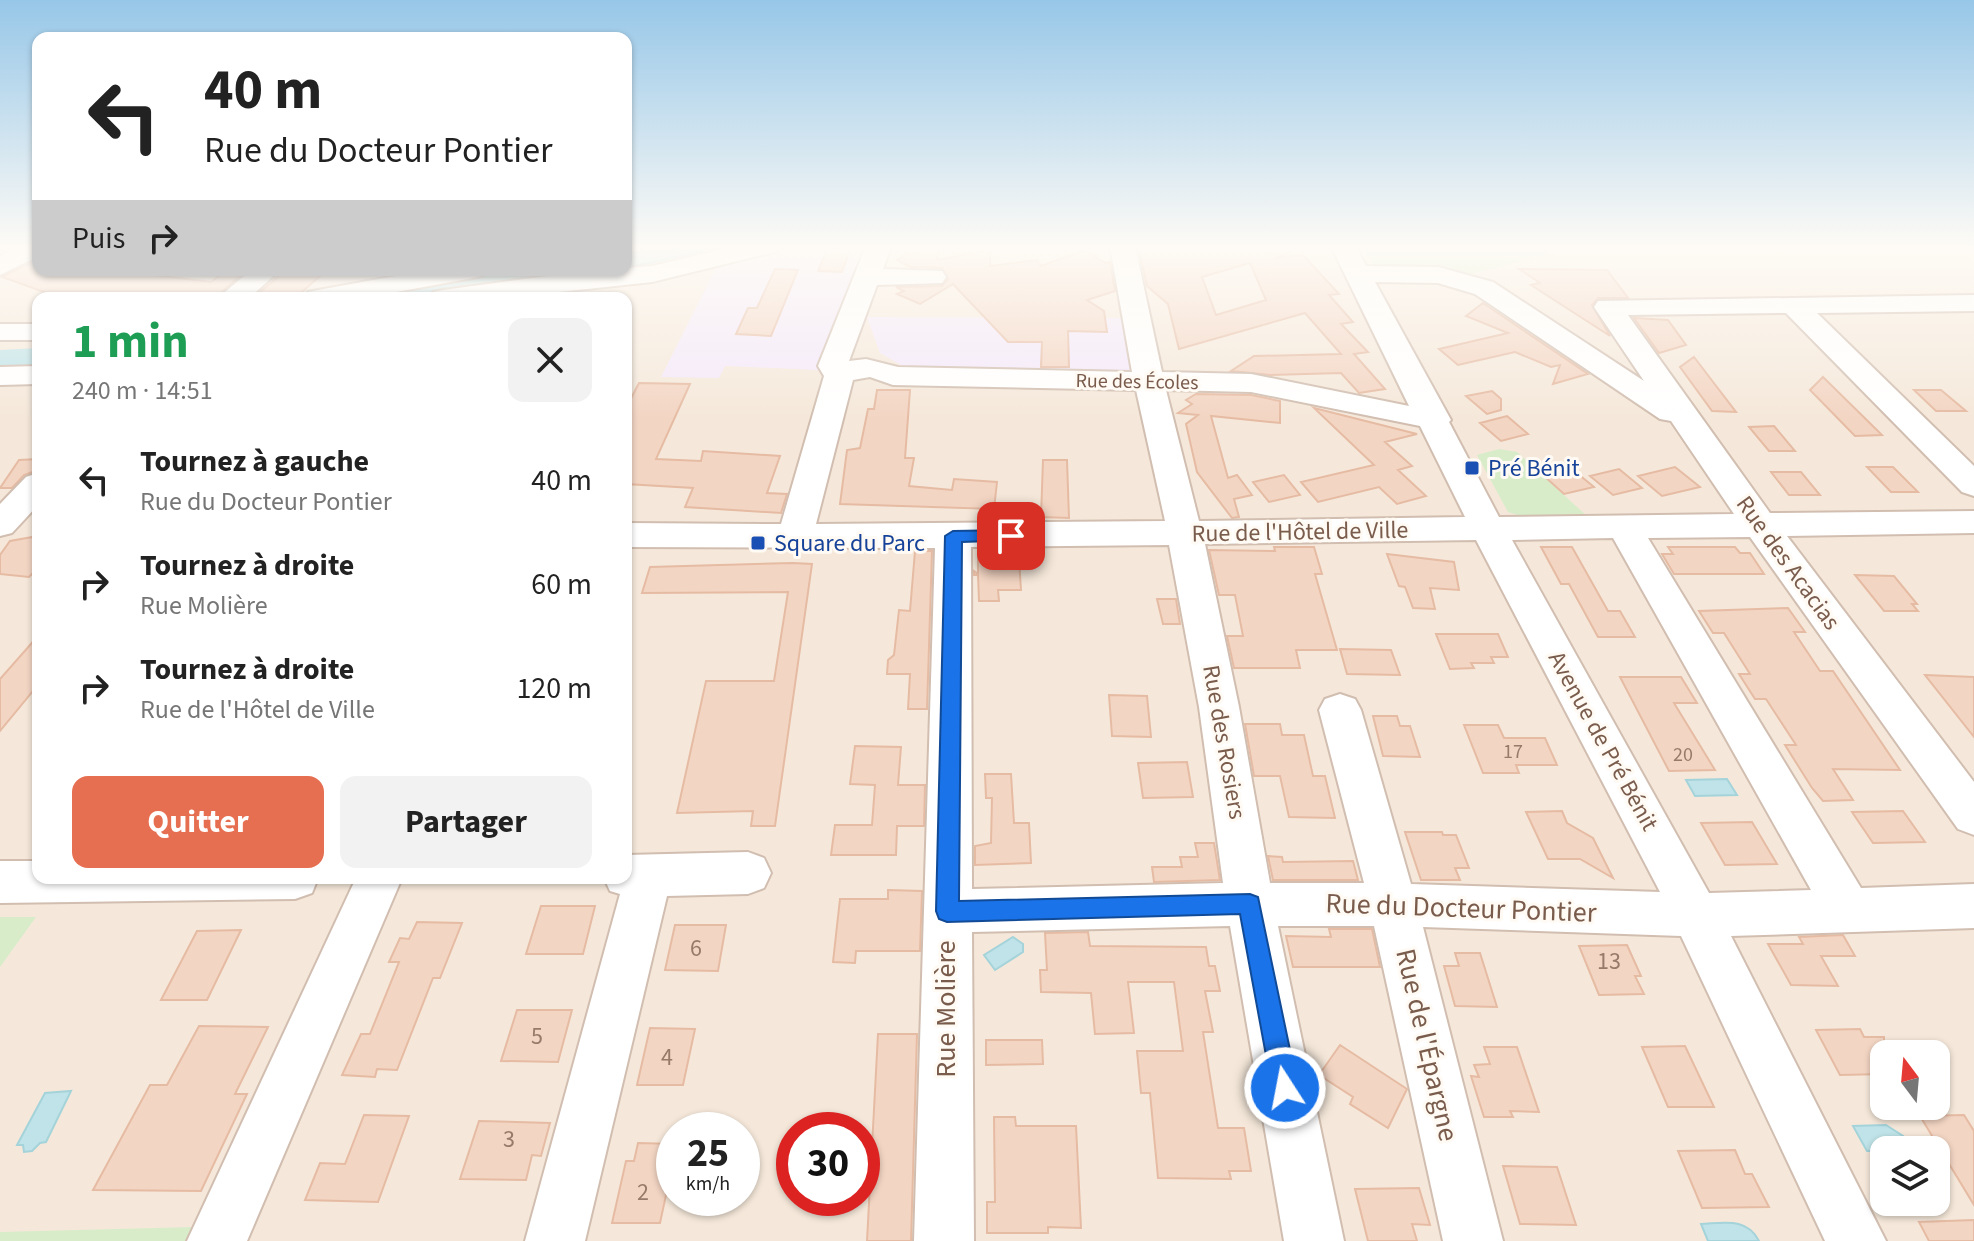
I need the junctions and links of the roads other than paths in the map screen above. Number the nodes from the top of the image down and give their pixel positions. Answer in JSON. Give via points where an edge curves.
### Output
{"nodes":[{"id":1,"x":858,"y":304,"type":"edge"},
{"id":2,"x":1134,"y":304,"type":"edge"},
{"id":3,"x":1373,"y":304,"type":"edge"},
{"id":4,"x":1508,"y":304,"type":"edge"},
{"id":5,"x":1794,"y":306,"type":"junction"},
{"id":6,"x":1969,"y":308,"type":"edge"},
{"id":7,"x":0,"y":332,"type":"edge"},
{"id":8,"x":32,"y":332,"type":"edge"},
{"id":9,"x":32,"y":375,"type":"edge"},
{"id":10,"x":0,"y":376,"type":"edge"},
{"id":11,"x":839,"y":376,"type":"junction"},
{"id":12,"x":1149,"y":383,"type":"junction"},
{"id":13,"x":1435,"y":420,"type":"junction"},
{"id":14,"x":1687,"y":423,"type":"junction"},
{"id":15,"x":1974,"y":485,"type":"edge"},
{"id":16,"x":32,"y":491,"type":"edge"},
{"id":17,"x":12,"y":515,"type":"edge"},
{"id":18,"x":1974,"y":522,"type":"edge"},
{"id":19,"x":1761,"y":526,"type":"junction"},
{"id":20,"x":1625,"y":528,"type":"junction"},
{"id":21,"x":1488,"y":529,"type":"junction"},
{"id":22,"x":1185,"y":534,"type":"junction"},
{"id":23,"x":632,"y":535,"type":"edge"},
{"id":24,"x":795,"y":536,"type":"junction"},
{"id":25,"x":953,"y":536,"type":"junction"},
{"id":26,"x":1340,"y":710,"type":"dead end"},
{"id":27,"x":1974,"y":816,"type":"edge"},
{"id":28,"x":748,"y":873,"type":"dead end"},
{"id":29,"x":637,"y":876,"type":"edge"},
{"id":30,"x":0,"y":882,"type":"edge"},
{"id":31,"x":32,"y":882,"type":"edge"},
{"id":32,"x":376,"y":884,"type":"edge"},
{"id":33,"x":1250,"y":904,"type":"junction"},
{"id":34,"x":1393,"y":905,"type":"junction"},
{"id":35,"x":1974,"y":906,"type":"edge"},
{"id":36,"x":947,"y":911,"type":"junction"},
{"id":37,"x":1849,"y":912,"type":"junction"},
{"id":38,"x":1693,"y":915,"type":"junction"},
{"id":39,"x":217,"y":1241,"type":"edge"},
{"id":40,"x":555,"y":1241,"type":"edge"},
{"id":41,"x":944,"y":1241,"type":"edge"},
{"id":42,"x":1314,"y":1241,"type":"edge"},
{"id":43,"x":1473,"y":1241,"type":"edge"},
{"id":44,"x":1856,"y":1241,"type":"edge"}],
"edges":[{"from":1,"to":11,"type":"street","via":[[833,366]]},
{"from":2,"to":12,"type":"street","name":"Rue des Rosiers"},
{"from":3,"to":13,"type":"street","name":"Avenue de Pré Bénit"},
{"from":4,"to":14,"type":"street"},
{"from":5,"to":6,"type":"street"},
{"from":5,"to":14,"type":"street","name":"Rue des Acacias","via":[[1608,307]]},
{"from":5,"to":15,"type":"street"},
{"from":7,"to":8,"type":"street"},
{"from":9,"to":10,"type":"street"},
{"from":11,"to":12,"type":"street","name":"Rue des Écoles","via":[[850,368],[872,367],[893,376]]},
{"from":11,"to":24,"type":"street"},
{"from":12,"to":13,"type":"street","name":"Rue des Écoles","via":[[1251,383]]},
{"from":12,"to":22,"type":"street","name":"Rue des Rosiers"},
{"from":13,"to":21,"type":"street","name":"Avenue de Pré Bénit"},
{"from":14,"to":19,"type":"street","name":"Rue des Acacias"},
{"from":16,"to":17,"type":"street"},
{"from":18,"to":19,"type":"street","name":"Rue de l'Hôtel de Ville"},
{"from":19,"to":20,"type":"street","name":"Rue de l'Hôtel de Ville"},
{"from":19,"to":27,"type":"street","name":"Rue des Acacias"},
{"from":20,"to":21,"type":"street","name":"Rue de l'Hôtel de Ville"},
{"from":20,"to":37,"type":"street"},
{"from":21,"to":22,"type":"street","name":"Rue de l'Hôtel de Ville"},
{"from":21,"to":38,"type":"street","name":"Avenue de Pré Bénit"},
{"from":22,"to":25,"type":"street","name":"Rue de l'Hôtel de Ville"},
{"from":22,"to":33,"type":"street","name":"Rue des Rosiers","via":[[1231,771]]},
{"from":23,"to":24,"type":"street","name":"Rue de l'Hôtel de Ville"},
{"from":24,"to":25,"type":"street","name":"Rue de l'Hôtel de Ville"},
{"from":25,"to":36,"type":"street","name":"Rue Molière"},
{"from":26,"to":34,"type":"street","name":"Rue de l'Épargne"},
{"from":28,"to":29,"type":"street"},
{"from":29,"to":40,"type":"street"},
{"from":30,"to":31,"type":"street"},
{"from":32,"to":39,"type":"street"},
{"from":33,"to":34,"type":"street","name":"Rue du Docteur Pontier"},
{"from":33,"to":36,"type":"street","name":"Rue du Docteur Pontier"},
{"from":33,"to":42,"type":"street","name":"Rue des Rosiers"},
{"from":34,"to":38,"type":"street","name":"Rue du Docteur Pontier"},
{"from":34,"to":43,"type":"street","name":"Rue de l'Épargne"},
{"from":35,"to":37,"type":"street","name":"Rue du Docteur Pontier"},
{"from":36,"to":41,"type":"street","name":"Rue Molière"},
{"from":37,"to":38,"type":"street","name":"Rue du Docteur Pontier"},
{"from":38,"to":44,"type":"street","name":"Avenue de Pré Bénit"}]}
